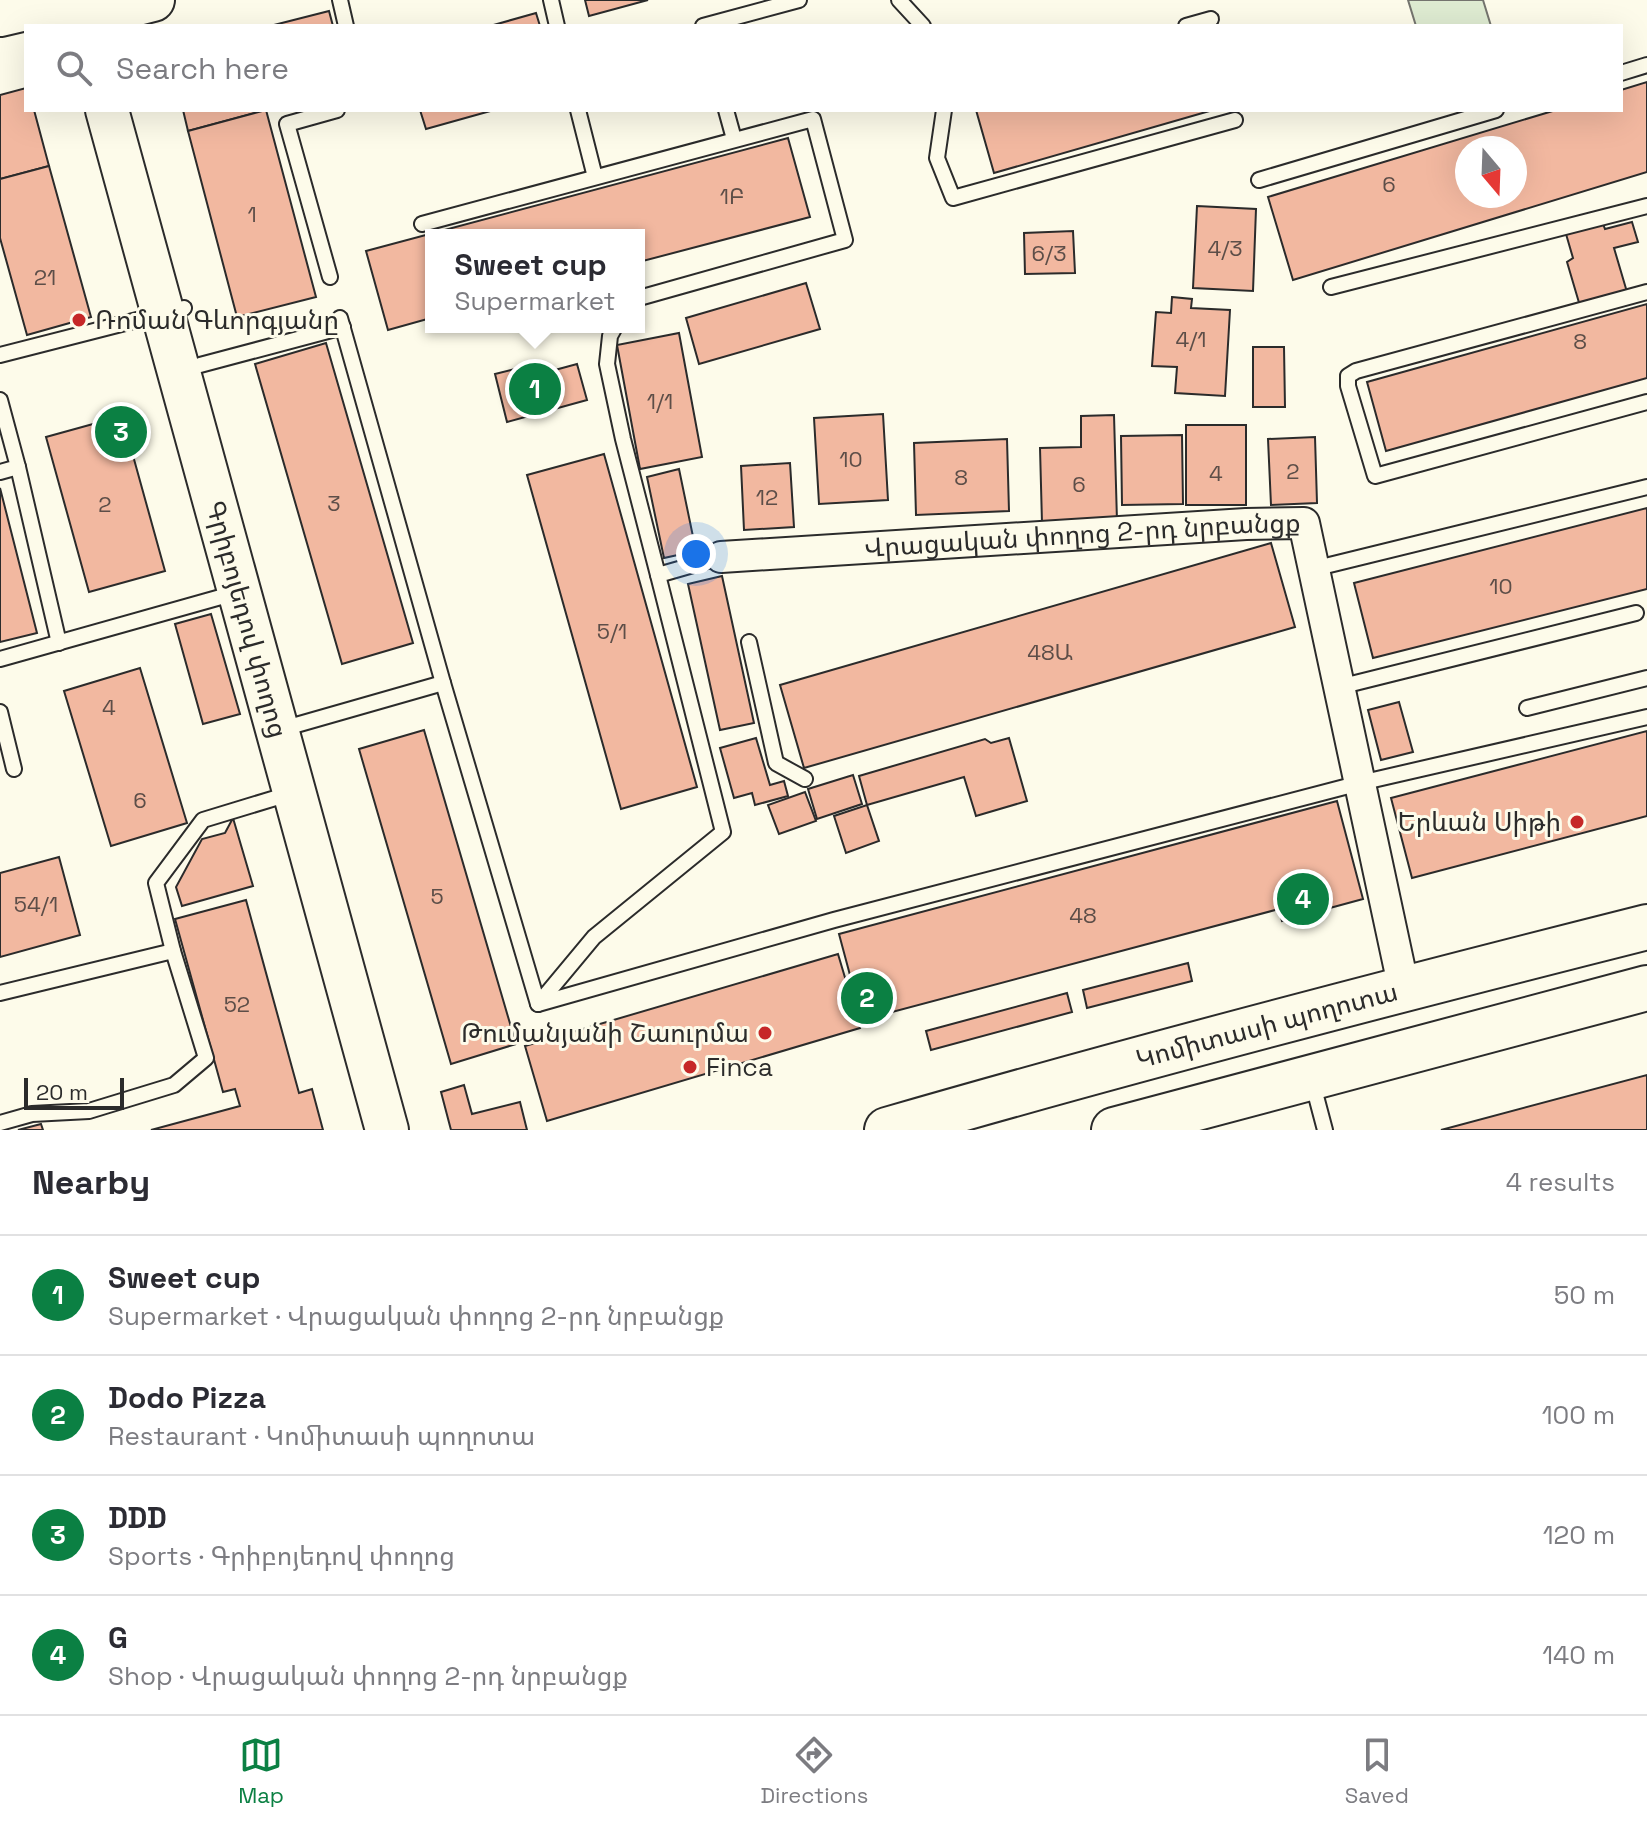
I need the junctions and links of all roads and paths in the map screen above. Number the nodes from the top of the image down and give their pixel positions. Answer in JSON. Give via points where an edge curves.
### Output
{"nodes":[{"id":1,"x":153,"y":0,"type":"edge"},
{"id":2,"x":340,"y":0,"type":"edge"},
{"id":3,"x":551,"y":0,"type":"edge"},
{"id":4,"x":796,"y":0,"type":"edge"},
{"id":5,"x":899,"y":0,"type":"edge"},
{"id":6,"x":84,"y":14,"type":"edge"},
{"id":7,"x":0,"y":15,"type":"edge"},
{"id":8,"x":1211,"y":19,"type":"dead end"},
{"id":9,"x":346,"y":24,"type":"edge"},
{"id":10,"x":557,"y":24,"type":"edge"},
{"id":11,"x":710,"y":24,"type":"edge"},
{"id":12,"x":921,"y":24,"type":"edge"},
{"id":13,"x":1193,"y":24,"type":"edge"},
{"id":14,"x":24,"y":34,"type":"edge"},
{"id":15,"x":0,"y":40,"type":"edge"},
{"id":16,"x":1647,"y":65,"type":"edge"},
{"id":17,"x":1623,"y":72,"type":"edge"},
{"id":18,"x":108,"y":112,"type":"edge"},
{"id":19,"x":130,"y":112,"type":"edge"},
{"id":20,"x":330,"y":112,"type":"edge"},
{"id":21,"x":579,"y":112,"type":"edge"},
{"id":22,"x":727,"y":112,"type":"edge"},
{"id":23,"x":944,"y":112,"type":"edge"},
{"id":24,"x":1489,"y":112,"type":"edge"},
{"id":25,"x":1235,"y":120,"type":"dead end"},
{"id":26,"x":734,"y":139,"type":"junction"},
{"id":27,"x":595,"y":177,"type":"junction"},
{"id":28,"x":1259,"y":180,"type":"dead end"},
{"id":29,"x":1647,"y":206,"type":"edge"},
{"id":30,"x":422,"y":224,"type":"dead end"},
{"id":31,"x":330,"y":277,"type":"dead end"},
{"id":32,"x":1331,"y":287,"type":"dead end"},
{"id":33,"x":1647,"y":292,"type":"edge"},
{"id":34,"x":645,"y":296,"type":"edge"},
{"id":35,"x":174,"y":311,"type":"junction"},
{"id":36,"x":612,"y":333,"type":"edge"},
{"id":37,"x":0,"y":355,"type":"edge"},
{"id":38,"x":200,"y":365,"type":"junction"},
{"id":39,"x":0,"y":400,"type":"edge"},
{"id":40,"x":1647,"y":402,"type":"edge"},
{"id":41,"x":18,"y":467,"type":"junction"},
{"id":42,"x":0,"y":472,"type":"edge"},
{"id":43,"x":1647,"y":487,"type":"edge"},
{"id":44,"x":721,"y":557,"type":"joint"},
{"id":45,"x":1313,"y":569,"type":"junction"},
{"id":46,"x":658,"y":575,"type":"junction"},
{"id":47,"x":239,"y":592,"type":"junction"},
{"id":48,"x":1636,"y":613,"type":"dead end"},
{"id":49,"x":749,"y":642,"type":"dead end"},
{"id":50,"x":59,"y":643,"type":"junction"},
{"id":51,"x":0,"y":659,"type":"edge"},
{"id":52,"x":1647,"y":678,"type":"edge"},
{"id":53,"x":443,"y":683,"type":"junction"},
{"id":54,"x":1339,"y":687,"type":"junction"},
{"id":55,"x":1527,"y":708,"type":"dead end"},
{"id":56,"x":0,"y":712,"type":"edge"},
{"id":57,"x":1647,"y":717,"type":"edge"},
{"id":58,"x":288,"y":728,"type":"junction"},
{"id":59,"x":14,"y":769,"type":"dead end"},
{"id":60,"x":805,"y":779,"type":"dead end"},
{"id":61,"x":1360,"y":783,"type":"junction"},
{"id":62,"x":295,"y":793,"type":"junction"},
{"id":63,"x":1647,"y":927,"type":"edge"},
{"id":64,"x":173,"y":951,"type":"junction"},
{"id":65,"x":1647,"y":988,"type":"edge"},
{"id":66,"x":1404,"y":989,"type":"junction"},
{"id":67,"x":0,"y":993,"type":"edge"},
{"id":68,"x":538,"y":1004,"type":"junction"},
{"id":69,"x":1311,"y":1076,"type":"junction"},
{"id":70,"x":0,"y":1123,"type":"edge"},
{"id":71,"x":387,"y":1130,"type":"edge"},
{"id":72,"x":409,"y":1130,"type":"edge"},
{"id":73,"x":887,"y":1130,"type":"edge"},
{"id":74,"x":1114,"y":1130,"type":"edge"},
{"id":75,"x":1325,"y":1130,"type":"edge"}],
"edges":[{"from":1,"to":6,"type":"street"},
{"from":2,"to":9,"type":"lane"},
{"from":3,"to":10,"type":"lane"},
{"from":4,"to":11,"type":"lane"},
{"from":5,"to":12,"type":"lane"},
{"from":6,"to":7,"type":"street"},
{"from":8,"to":13,"type":"lane"},
{"from":14,"to":15,"type":"street"},
{"from":16,"to":17,"type":"lane"},
{"from":18,"to":35,"type":"street","name":"Գրիբոյեդով փողոց"},
{"from":19,"to":35,"type":"street","name":"Գրիբոյեդով փողոց"},
{"from":20,"to":31,"type":"lane","via":[[287,124]]},
{"from":21,"to":27,"type":"lane"},
{"from":22,"to":26,"type":"lane"},
{"from":23,"to":25,"type":"lane","via":[[937,158],[953,198]]},
{"from":24,"to":28,"type":"lane"},
{"from":26,"to":27,"type":"lane"},
{"from":26,"to":34,"type":"lane","via":[[813,119],[845,240]]},
{"from":27,"to":30,"type":"lane"},
{"from":29,"to":32,"type":"lane"},
{"from":33,"to":40,"type":"lane","via":[[1356,371],[1348,376],[1348,386],[1373,473],[1379,476]]},
{"from":35,"to":37,"type":"lane"},
{"from":35,"to":38,"type":"street","name":"Գրիբոյեդով փողոց"},
{"from":35,"to":47,"type":"street","name":"Գրիբոյեդով փողոց"},
{"from":36,"to":46,"type":"lane","via":[[607,364]]},
{"from":38,"to":53,"type":"lane","via":[[342,322]]},
{"from":38,"to":58,"type":"street","name":"Գրիբոյեդով փողոց"},
{"from":39,"to":41,"type":"lane"},
{"from":41,"to":42,"type":"lane"},
{"from":41,"to":50,"type":"lane"},
{"from":43,"to":45,"type":"lane"},
{"from":44,"to":45,"type":"street","name":"Վրացական փողոց 2-րդ նրբանցք","via":[[1304,523]]},
{"from":44,"to":46,"type":"lane"},
{"from":45,"to":54,"type":"street","name":"Վրացական փողոց 2-րդ նրբանցք"},
{"from":46,"to":68,"type":"lane","via":[[723,832],[594,937]]},
{"from":47,"to":50,"type":"lane"},
{"from":47,"to":58,"type":"street","name":"Գրիբոյեդով փողոց"},
{"from":48,"to":54,"type":"lane"},
{"from":49,"to":60,"type":"lane","via":[[776,763]]},
{"from":50,"to":51,"type":"lane"},
{"from":52,"to":55,"type":"lane"},
{"from":53,"to":58,"type":"lane"},
{"from":53,"to":68,"type":"lane"},
{"from":54,"to":61,"type":"street","name":"Վրացական փողոց 2-րդ նրբանցք"},
{"from":56,"to":59,"type":"lane"},
{"from":57,"to":61,"type":"lane"},
{"from":58,"to":62,"type":"street","name":"Գրիբոյեդով փողոց"},
{"from":58,"to":72,"type":"street","name":"Գրիբոյեդով փողոց"},
{"from":61,"to":66,"type":"street","name":"Վրացական փողոց 2-րդ նրբանցք"},
{"from":61,"to":68,"type":"lane","via":[[834,920]]},
{"from":62,"to":64,"type":"lane","via":[[203,820],[156,883]]},
{"from":62,"to":71,"type":"street","name":"Գրիբոյեդով փողոց"},
{"from":63,"to":66,"type":"main road","name":"Կոմիտասի պողոտա"},
{"from":64,"to":67,"type":"lane"},
{"from":64,"to":70,"type":"lane","via":[[206,1058],[174,1085],[89,1111],[32,1114]]},
{"from":65,"to":69,"type":"main road"},
{"from":66,"to":73,"type":"main road","name":"Կոմիտասի պողոտա"},
{"from":69,"to":74,"type":"main road"},
{"from":69,"to":75,"type":"lane"}]}
